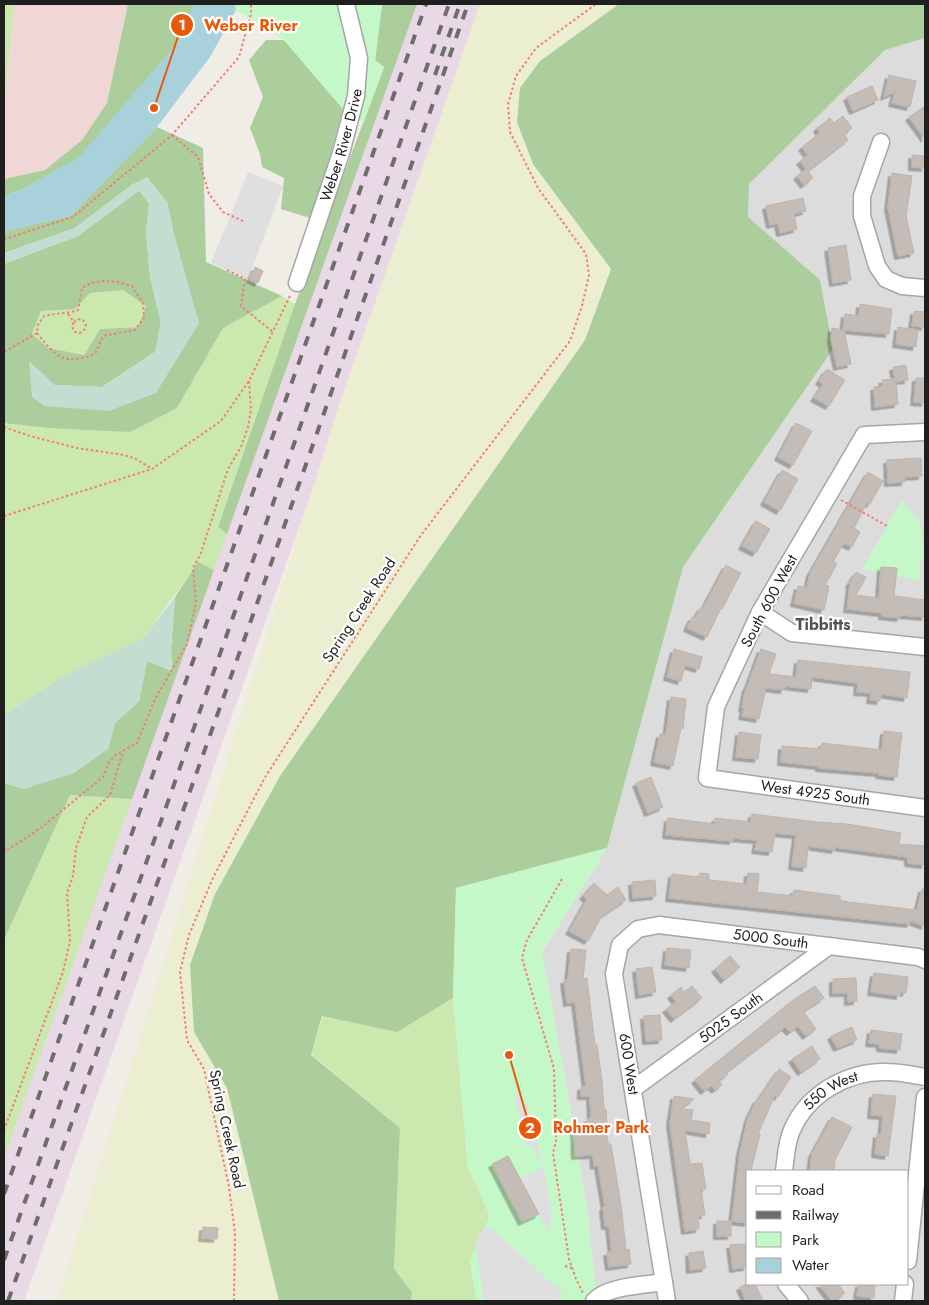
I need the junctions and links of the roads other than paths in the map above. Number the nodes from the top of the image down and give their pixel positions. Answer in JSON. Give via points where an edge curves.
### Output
{"nodes":[{"id":1,"x":346,"y":4,"type":"edge"},
{"id":2,"x":881,"y":142,"type":"dead end"},
{"id":3,"x":296,"y":283,"type":"road end"},
{"id":4,"x":925,"y":288,"type":"edge"},
{"id":5,"x":925,"y":432,"type":"edge"},
{"id":6,"x":760,"y":612,"type":"junction"},
{"id":7,"x":925,"y":647,"type":"edge"},
{"id":8,"x":707,"y":778,"type":"joint"},
{"id":9,"x":925,"y":808,"type":"edge"},
{"id":10,"x":620,"y":945,"type":"joint"},
{"id":11,"x":828,"y":946,"type":"junction"},
{"id":12,"x":925,"y":960,"type":"edge"},
{"id":13,"x":925,"y":1077,"type":"edge"},
{"id":14,"x":633,"y":1089,"type":"junction"},
{"id":15,"x":925,"y":1097,"type":"edge"},
{"id":16,"x":784,"y":1170,"type":"edge"},
{"id":17,"x":909,"y":1251,"type":"edge"},
{"id":18,"x":664,"y":1282,"type":"junction"},
{"id":19,"x":787,"y":1285,"type":"edge"},
{"id":20,"x":905,"y":1285,"type":"edge"},
{"id":21,"x":589,"y":1298,"type":"edge"},
{"id":22,"x":667,"y":1301,"type":"edge"},
{"id":23,"x":800,"y":1301,"type":"edge"},
{"id":24,"x":903,"y":1301,"type":"edge"}],
"edges":[{"from":1,"to":3,"type":"street","name":"Weber River Drive","via":[[360,58],[356,96],[341,154]]},
{"from":2,"to":4,"type":"street","via":[[862,196],[862,216],[876,266],[886,279],[902,286]]},
{"from":5,"to":6,"type":"street","name":"South 600 West","via":[[864,435]]},
{"from":6,"to":7,"type":"street","via":[[792,632]]},
{"from":6,"to":8,"type":"street","name":"South 600 West","via":[[716,706]]},
{"from":8,"to":9,"type":"street","name":"West 4925 South"},
{"from":10,"to":11,"type":"street","name":"5000 South","via":[[638,930],[659,925]]},
{"from":10,"to":14,"type":"street","name":"600 West","via":[[614,974]]},
{"from":11,"to":12,"type":"street","name":"5000 South"},
{"from":11,"to":14,"type":"street","name":"5025 South"},
{"from":13,"to":16,"type":"street","name":"550 West","via":[[888,1072],[860,1074],[831,1086],[809,1104],[792,1130]]},
{"from":14,"to":18,"type":"street","name":"600 West"},
{"from":15,"to":17,"type":"street"},
{"from":18,"to":21,"type":"street"},
{"from":18,"to":22,"type":"street","name":"600 West"},
{"from":19,"to":23,"type":"street"},
{"from":20,"to":24,"type":"street"}]}
